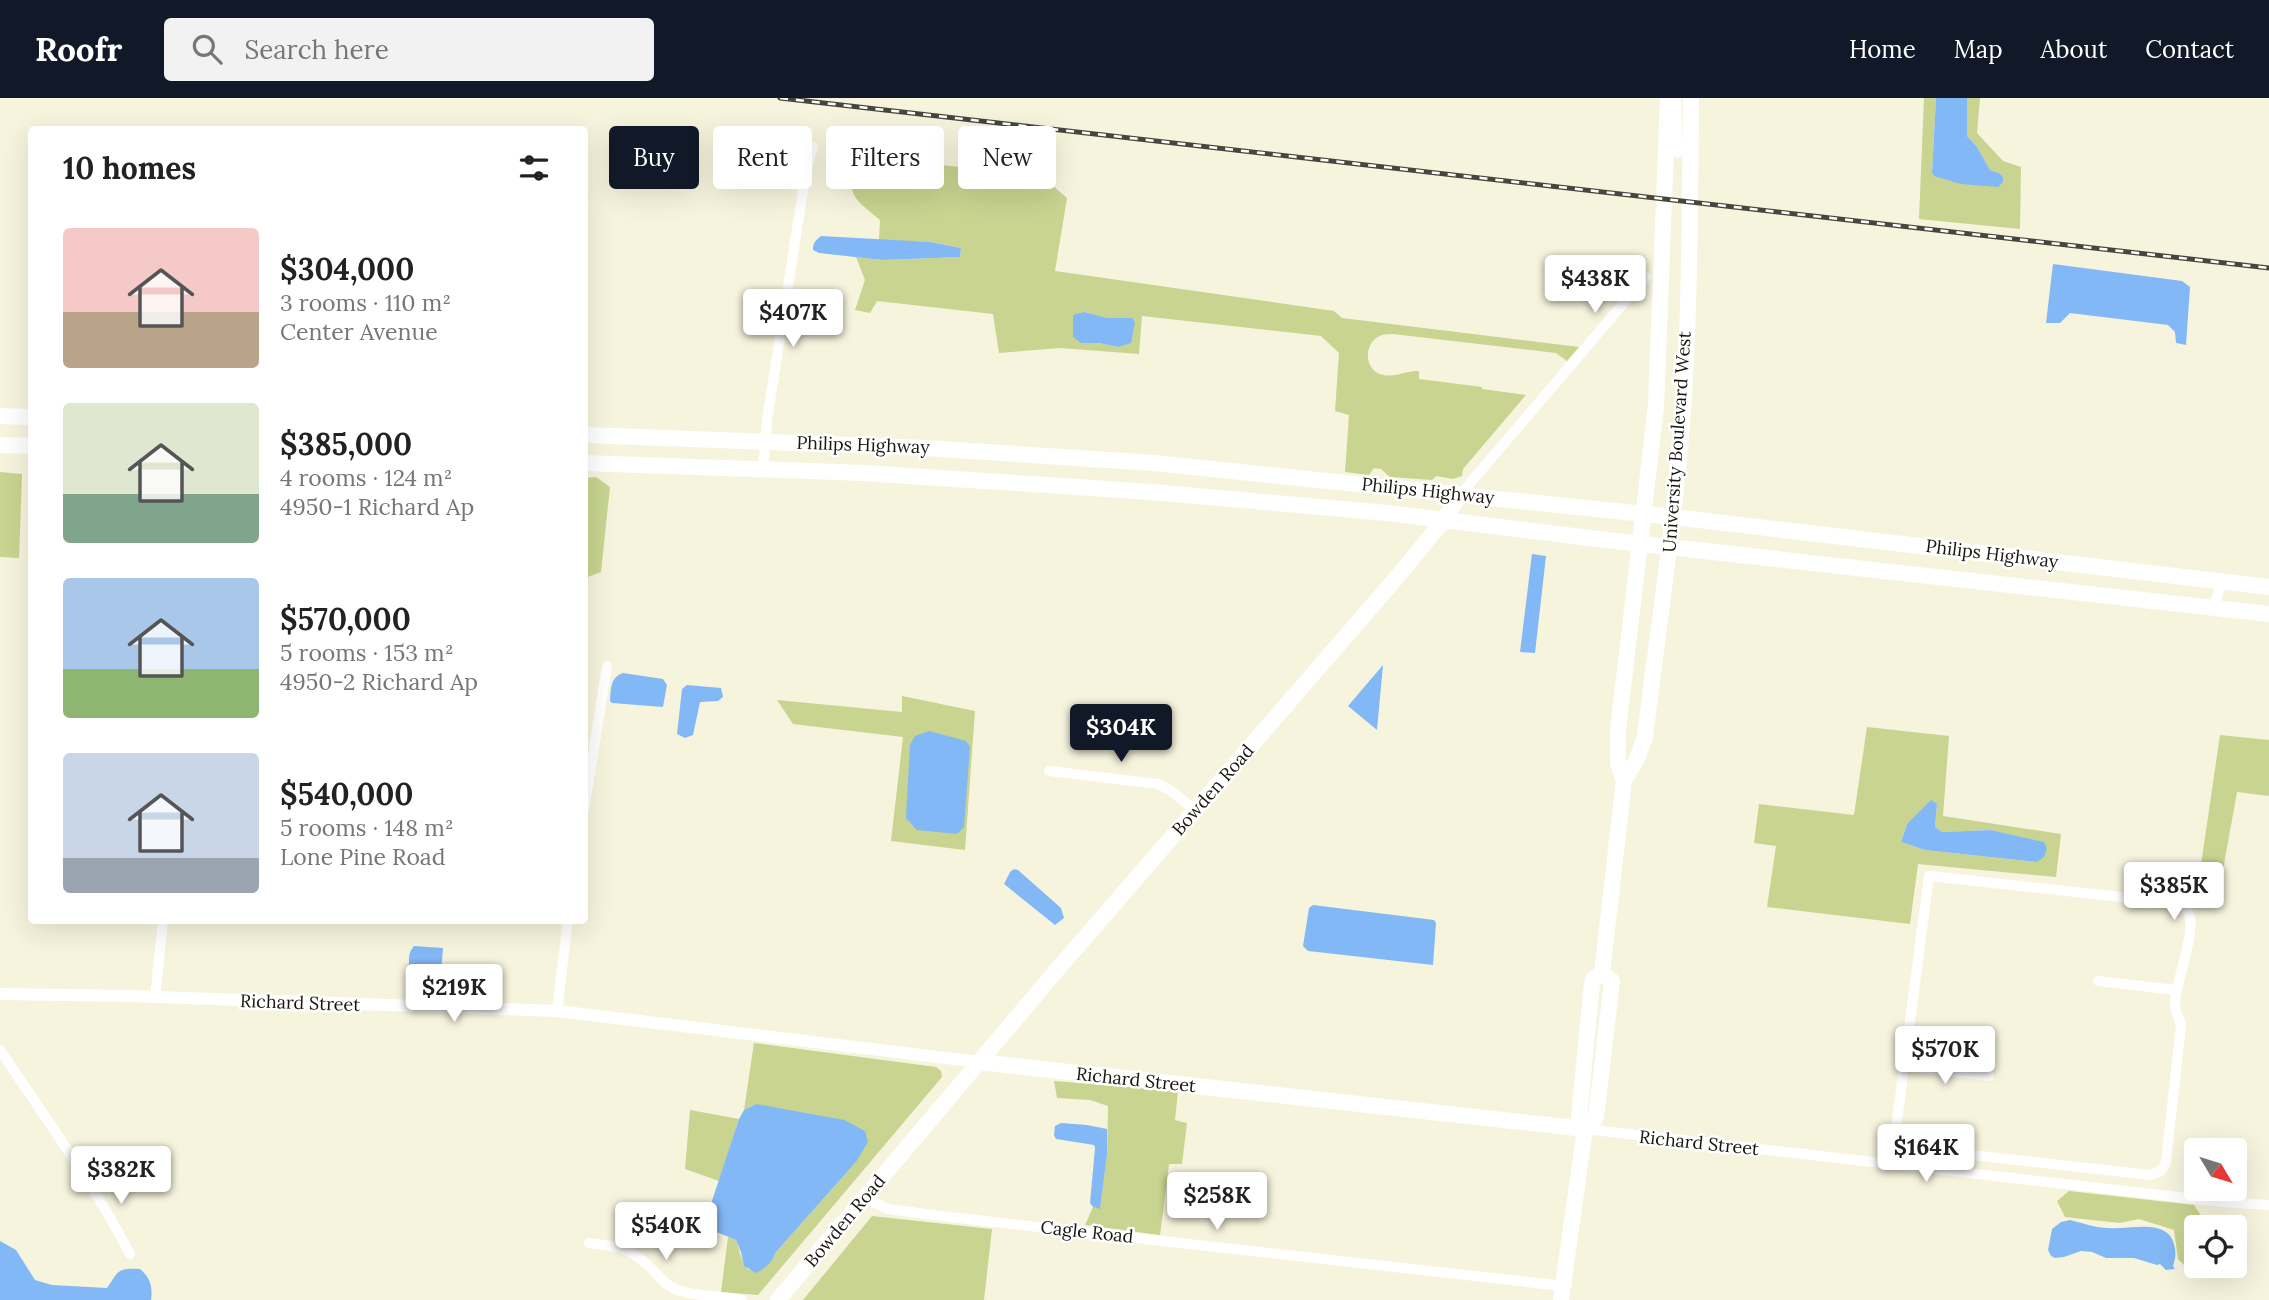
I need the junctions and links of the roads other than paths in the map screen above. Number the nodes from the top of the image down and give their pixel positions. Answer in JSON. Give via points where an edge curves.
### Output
{"nodes":[{"id":1,"x":1668,"y":98,"type":"edge"},
{"id":2,"x":1676,"y":98,"type":"edge"},
{"id":3,"x":1691,"y":98,"type":"edge"},
{"id":4,"x":813,"y":147,"type":"dead end"},
{"id":5,"x":1678,"y":153,"type":"dead end"},
{"id":6,"x":1646,"y":278,"type":"dead end"},
{"id":7,"x":0,"y":416,"type":"edge"},
{"id":8,"x":28,"y":418,"type":"edge"},
{"id":9,"x":588,"y":435,"type":"edge"},
{"id":10,"x":765,"y":441,"type":"junction"},
{"id":11,"x":0,"y":445,"type":"edge"},
{"id":12,"x":28,"y":446,"type":"edge"},
{"id":13,"x":1081,"y":458,"type":"junction"},
{"id":14,"x":588,"y":463,"type":"edge"},
{"id":15,"x":763,"y":469,"type":"junction"},
{"id":16,"x":1079,"y":486,"type":"junction"},
{"id":17,"x":1460,"y":495,"type":"junction"},
{"id":18,"x":1644,"y":515,"type":"junction"},
{"id":19,"x":1673,"y":517,"type":"junction"},
{"id":20,"x":1443,"y":521,"type":"junction"},
{"id":21,"x":1641,"y":543,"type":"junction"},
{"id":22,"x":1670,"y":547,"type":"junction"},
{"id":23,"x":2222,"y":582,"type":"junction"},
{"id":24,"x":2269,"y":587,"type":"edge"},
{"id":25,"x":2213,"y":608,"type":"junction"},
{"id":26,"x":2269,"y":614,"type":"edge"},
{"id":27,"x":607,"y":666,"type":"dead end"},
{"id":28,"x":1049,"y":771,"type":"dead end"},
{"id":29,"x":1624,"y":780,"type":"junction"},
{"id":30,"x":588,"y":786,"type":"edge"},
{"id":31,"x":1195,"y":810,"type":"junction"},
{"id":32,"x":163,"y":924,"type":"edge"},
{"id":33,"x":568,"y":924,"type":"edge"},
{"id":34,"x":2098,"y":981,"type":"dead end"},
{"id":35,"x":2176,"y":990,"type":"junction"},
{"id":36,"x":0,"y":994,"type":"edge"},
{"id":37,"x":155,"y":998,"type":"junction"},
{"id":38,"x":557,"y":1012,"type":"junction"},
{"id":39,"x":0,"y":1051,"type":"edge"},
{"id":40,"x":979,"y":1062,"type":"junction"},
{"id":41,"x":1904,"y":1066,"type":"junction"},
{"id":42,"x":1989,"y":1076,"type":"dead end"},
{"id":43,"x":1585,"y":1129,"type":"junction"},
{"id":44,"x":1900,"y":1147,"type":"junction"},
{"id":45,"x":1898,"y":1166,"type":"junction"},
{"id":46,"x":864,"y":1198,"type":"junction"},
{"id":47,"x":2269,"y":1205,"type":"edge"},
{"id":48,"x":589,"y":1243,"type":"dead end"},
{"id":49,"x":130,"y":1254,"type":"dead end"},
{"id":50,"x":1562,"y":1293,"type":"edge"},
{"id":51,"x":742,"y":1300,"type":"edge"},
{"id":52,"x":778,"y":1300,"type":"edge"}],
"edges":[{"from":1,"to":18,"type":"main road","name":"University Boulevard West","via":[[1656,406]]},
{"from":2,"to":5,"type":"street"},
{"from":3,"to":19,"type":"main road","name":"University Boulevard West","via":[[1683,409]]},
{"from":4,"to":10,"type":"street"},
{"from":6,"to":17,"type":"street","name":"Bowden Road"},
{"from":7,"to":8,"type":"main road"},
{"from":9,"to":10,"type":"main road","name":"Philips Highway"},
{"from":10,"to":13,"type":"main road","name":"Philips Highway"},
{"from":10,"to":15,"type":"street"},
{"from":11,"to":12,"type":"main road"},
{"from":13,"to":16,"type":"main road"},
{"from":13,"to":17,"type":"main road","name":"Philips Highway"},
{"from":14,"to":15,"type":"main road","name":"Philips Highway"},
{"from":15,"to":16,"type":"main road","name":"Philips Highway"},
{"from":16,"to":20,"type":"main road","name":"Philips Highway"},
{"from":17,"to":18,"type":"main road","name":"Philips Highway"},
{"from":17,"to":20,"type":"main road","name":"Bowden Road"},
{"from":18,"to":19,"type":"main road","name":"Philips Highway"},
{"from":18,"to":21,"type":"main road","name":"University Boulevard West"},
{"from":19,"to":22,"type":"main road","name":"University Boulevard West"},
{"from":19,"to":23,"type":"main road","name":"Philips Highway"},
{"from":20,"to":21,"type":"main road","name":"Philips Highway"},
{"from":20,"to":31,"type":"main road","name":"Bowden Road"},
{"from":21,"to":22,"type":"main road","name":"Philips Highway"},
{"from":21,"to":29,"type":"main road","name":"University Boulevard West","via":[[1618,730],[1618,763]]},
{"from":22,"to":25,"type":"main road","name":"Philips Highway"},
{"from":22,"to":29,"type":"main road","name":"University Boulevard West","via":[[1645,737]]},
{"from":23,"to":24,"type":"main road","name":"Philips Highway"},
{"from":23,"to":25,"type":"street"},
{"from":25,"to":26,"type":"main road","name":"Philips Highway"},
{"from":27,"to":30,"type":"street"},
{"from":28,"to":31,"type":"street","via":[[1158,785]]},
{"from":29,"to":43,"type":"main road","name":"University Boulevard West","via":[[1602,973],[1593,979],[1591,993],[1579,1116]]},
{"from":31,"to":40,"type":"main road","name":"Bowden Road"},
{"from":32,"to":37,"type":"street"},
{"from":33,"to":38,"type":"street"},
{"from":34,"to":35,"type":"street"},
{"from":35,"to":41,"type":"street","via":[[2190,919],[2186,909],[2176,903],[1929,876]]},
{"from":35,"to":44,"type":"street","via":[[2181,1024],[2166,1162],[2156,1174]]},
{"from":36,"to":37,"type":"street","name":"Richard Street"},
{"from":37,"to":38,"type":"street","name":"Richard Street"},
{"from":38,"to":40,"type":"street","name":"Richard Street"},
{"from":39,"to":49,"type":"street","via":[[113,1220]]},
{"from":40,"to":43,"type":"main road","name":"Richard Street"},
{"from":40,"to":46,"type":"main road","name":"Bowden Road"},
{"from":41,"to":42,"type":"street"},
{"from":41,"to":44,"type":"street","via":[[1895,1136]]},
{"from":43,"to":45,"type":"street","name":"Richard Street"},
{"from":43,"to":50,"type":"main road","name":"University Boulevard West"},
{"from":44,"to":45,"type":"street"},
{"from":45,"to":47,"type":"street","name":"Richard Street"},
{"from":46,"to":50,"type":"street","name":"Cagle Road","via":[[888,1209]]},
{"from":46,"to":52,"type":"main road","name":"Bowden Road"},
{"from":48,"to":51,"type":"street","via":[[628,1250],[676,1290]]}]}
